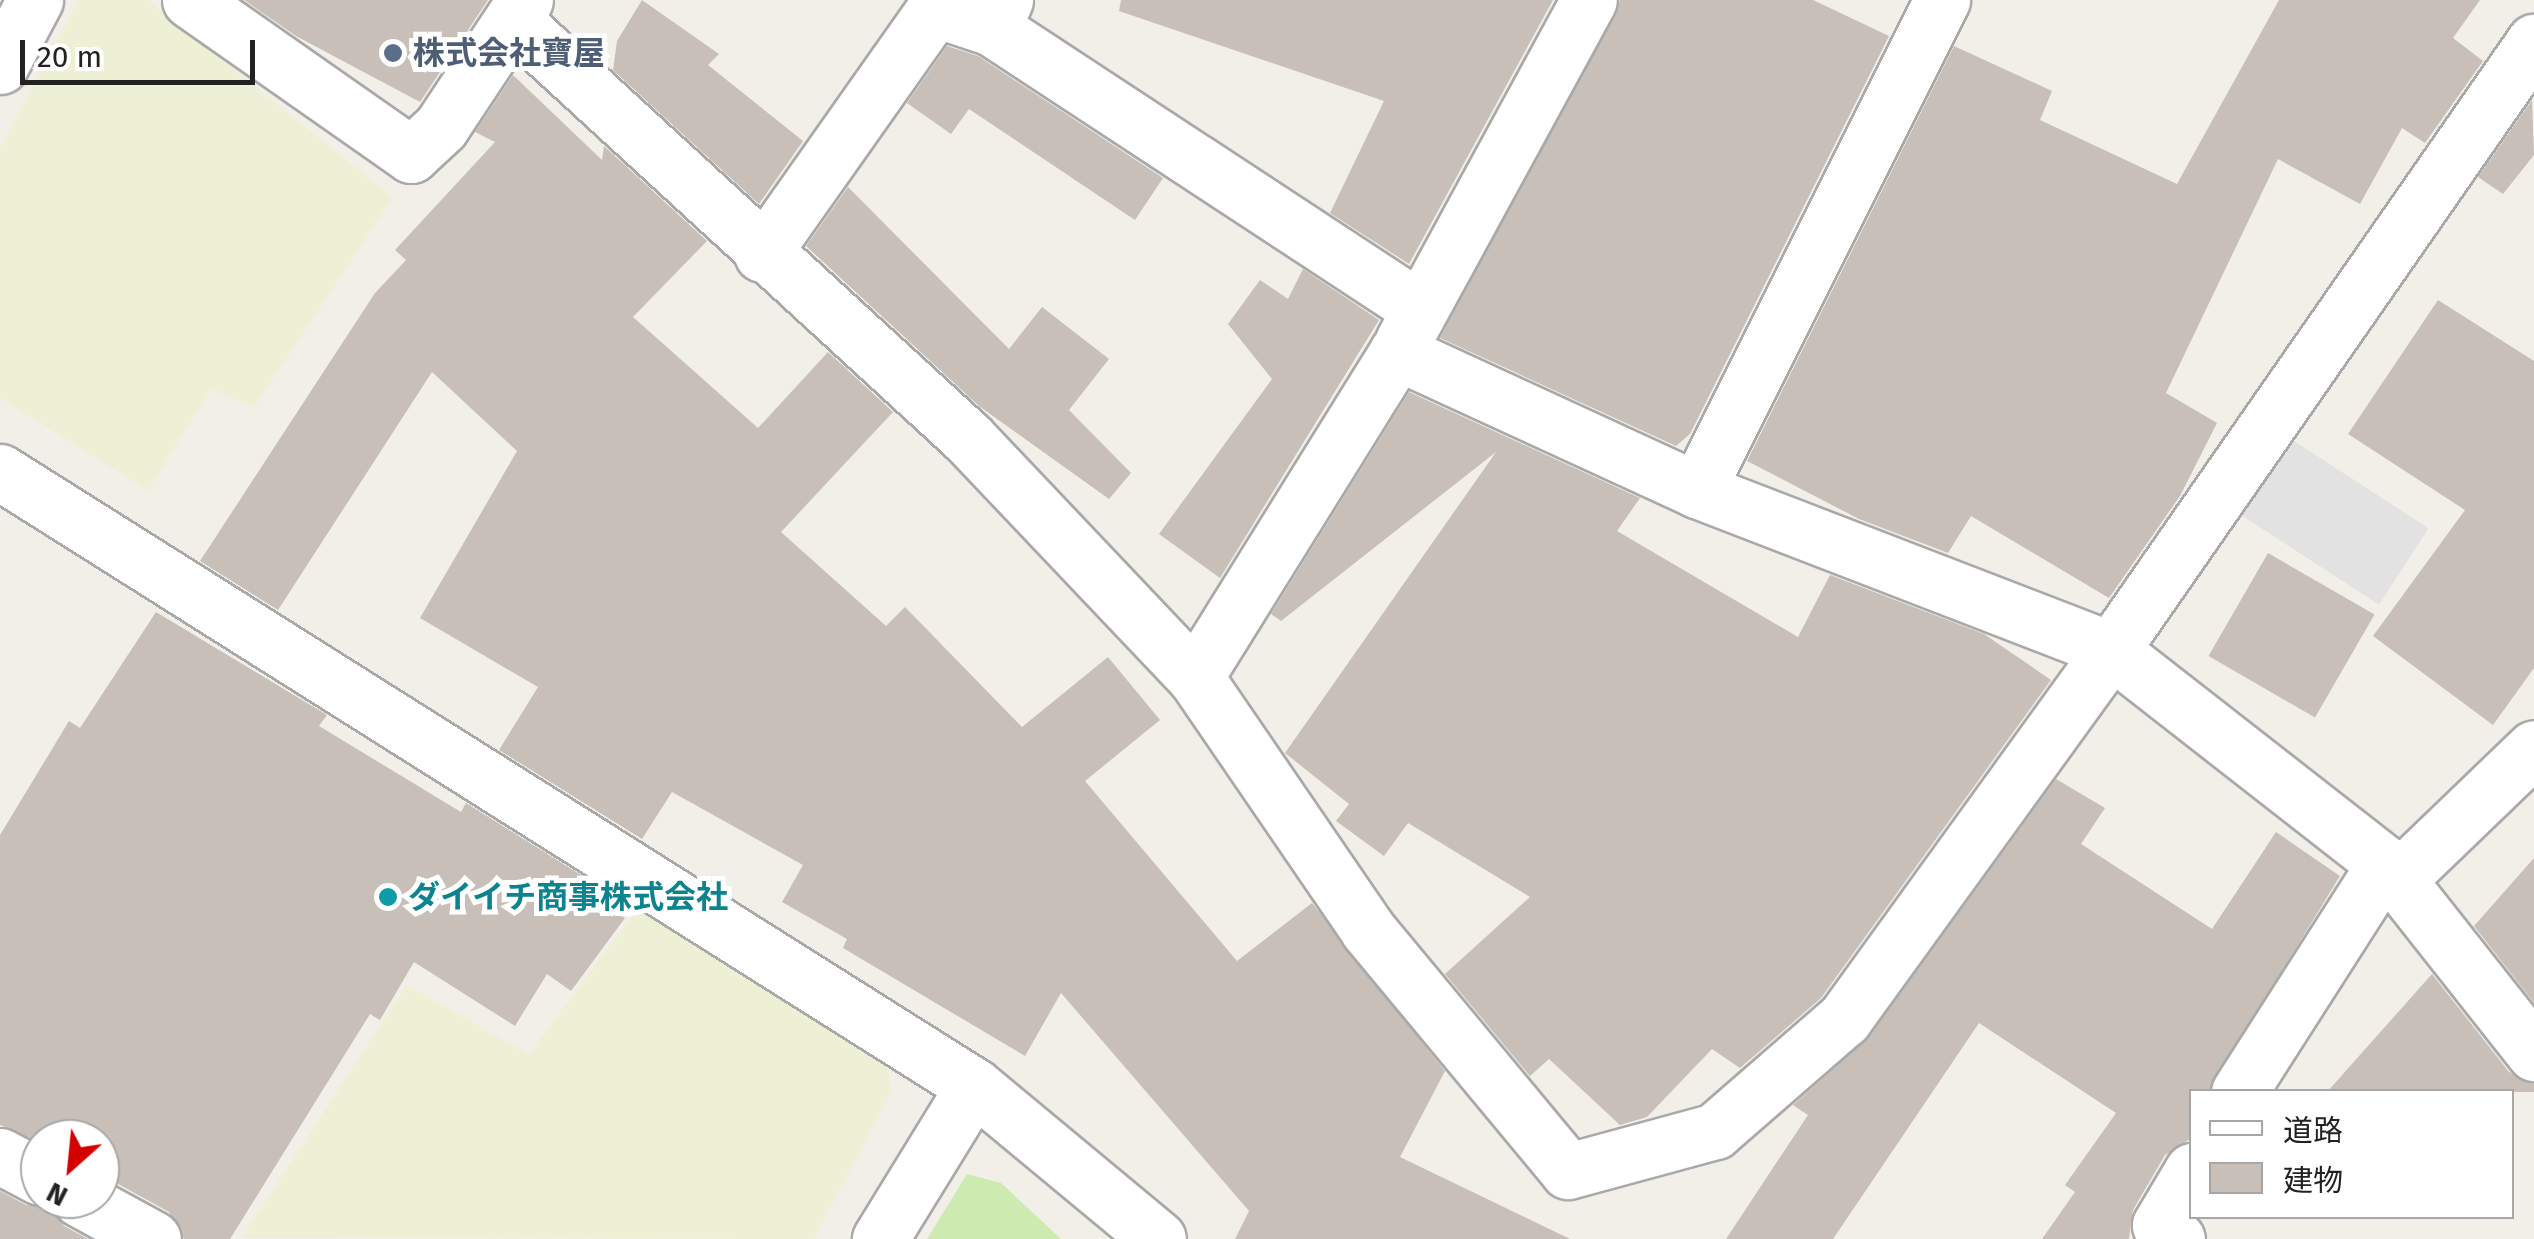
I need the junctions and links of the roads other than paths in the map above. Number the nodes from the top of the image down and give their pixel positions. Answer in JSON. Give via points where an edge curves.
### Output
{"nodes":[{"id":1,"x":35,"y":0,"type":"edge"},
{"id":2,"x":190,"y":0,"type":"edge"},
{"id":3,"x":1589,"y":0,"type":"edge"},
{"id":4,"x":1942,"y":0,"type":"edge"},
{"id":5,"x":520,"y":11,"type":"edge"},
{"id":6,"x":999,"y":14,"type":"edge"},
{"id":7,"x":2534,"y":42,"type":"edge"},
{"id":8,"x":0,"y":66,"type":"edge"},
{"id":9,"x":762,"y":254,"type":"junction"},
{"id":10,"x":1409,"y":330,"type":"junction"},
{"id":11,"x":0,"y":472,"type":"edge"},
{"id":12,"x":1697,"y":490,"type":"junction"},
{"id":13,"x":2111,"y":650,"type":"junction"},
{"id":14,"x":1196,"y":677,"type":"junction"},
{"id":15,"x":2534,"y":748,"type":"edge"},
{"id":16,"x":2391,"y":872,"type":"junction"},
{"id":17,"x":2534,"y":1053,"type":"edge"},
{"id":18,"x":974,"y":1086,"type":"junction"},
{"id":19,"x":2241,"y":1089,"type":"edge"},
{"id":20,"x":2189,"y":1176,"type":"edge"},
{"id":21,"x":116,"y":1219,"type":"edge"},
{"id":22,"x":153,"y":1239,"type":"edge"},
{"id":23,"x":880,"y":1239,"type":"edge"},
{"id":24,"x":1158,"y":1239,"type":"edge"},
{"id":25,"x":2178,"y":1239,"type":"edge"}],
"edges":[{"from":1,"to":8,"type":"street"},
{"from":2,"to":5,"type":"street","via":[[411,154],[440,127]]},
{"from":3,"to":10,"type":"street"},
{"from":4,"to":12,"type":"street"},
{"from":5,"to":9,"type":"street"},
{"from":6,"to":9,"type":"street","via":[[935,9]]},
{"from":6,"to":10,"type":"street"},
{"from":7,"to":13,"type":"street"},
{"from":9,"to":14,"type":"street","via":[[968,438]]},
{"from":10,"to":12,"type":"street"},
{"from":10,"to":14,"type":"street"},
{"from":11,"to":18,"type":"street"},
{"from":12,"to":13,"type":"street"},
{"from":13,"to":14,"type":"street","via":[[1844,1019],[1715,1131],[1568,1172],[1368,930]]},
{"from":13,"to":16,"type":"street"},
{"from":15,"to":16,"type":"street"},
{"from":16,"to":17,"type":"street"},
{"from":16,"to":19,"type":"street"},
{"from":18,"to":23,"type":"street"},
{"from":18,"to":24,"type":"street"},
{"from":20,"to":25,"type":"street","via":[[2160,1225]]},
{"from":21,"to":22,"type":"street"}]}
